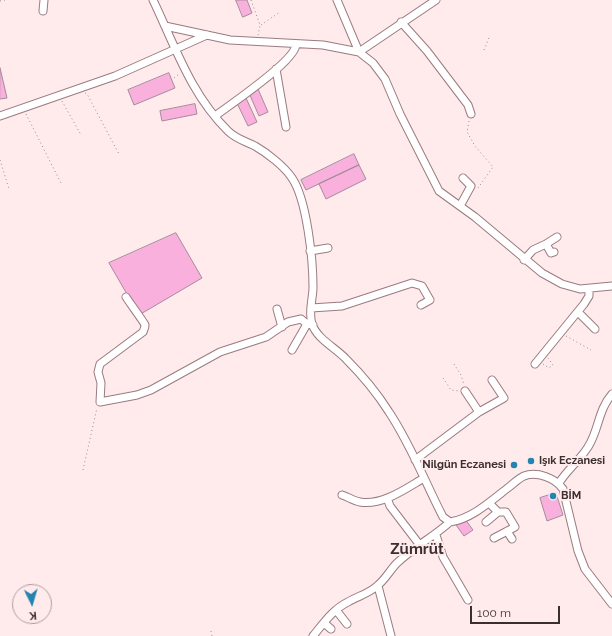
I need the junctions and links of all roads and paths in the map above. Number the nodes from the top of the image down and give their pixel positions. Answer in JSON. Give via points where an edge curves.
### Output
{"nodes":[{"id":1,"x":5,"y":0,"type":"edge"},
{"id":2,"x":44,"y":0,"type":"edge"},
{"id":3,"x":153,"y":0,"type":"edge"},
{"id":4,"x":251,"y":0,"type":"edge"},
{"id":5,"x":337,"y":0,"type":"edge"},
{"id":6,"x":436,"y":0,"type":"edge"},
{"id":7,"x":0,"y":1,"type":"edge"},
{"id":8,"x":43,"y":11,"type":"dead end"},
{"id":9,"x":280,"y":12,"type":"dead end"},
{"id":10,"x":401,"y":22,"type":"junction"},
{"id":11,"x":260,"y":25,"type":"junction"},
{"id":12,"x":165,"y":26,"type":"junction"},
{"id":13,"x":207,"y":35,"type":"junction"},
{"id":14,"x":490,"y":35,"type":"dead end"},
{"id":15,"x":257,"y":42,"type":"junction"},
{"id":16,"x":296,"y":44,"type":"junction"},
{"id":17,"x":175,"y":50,"type":"junction"},
{"id":18,"x":484,"y":50,"type":"dead end"},
{"id":19,"x":359,"y":52,"type":"junction"},
{"id":20,"x":276,"y":69,"type":"junction"},
{"id":21,"x":185,"y":70,"type":"junction"},
{"id":22,"x":174,"y":78,"type":"dead end"},
{"id":23,"x":79,"y":88,"type":"junction"},
{"id":24,"x":59,"y":95,"type":"junction"},
{"id":25,"x":23,"y":108,"type":"junction"},
{"id":26,"x":471,"y":114,"type":"joint"},
{"id":27,"x":0,"y":116,"type":"edge"},
{"id":28,"x":215,"y":116,"type":"junction"},
{"id":29,"x":286,"y":127,"type":"dead end"},
{"id":30,"x":80,"y":135,"type":"dead end"},
{"id":31,"x":118,"y":154,"type":"dead end"},
{"id":32,"x":0,"y":160,"type":"edge"},
{"id":33,"x":463,"y":178,"type":"dead end"},
{"id":34,"x":62,"y":185,"type":"dead end"},
{"id":35,"x":9,"y":190,"type":"dead end"},
{"id":36,"x":476,"y":190,"type":"dead end"},
{"id":37,"x":460,"y":206,"type":"junction"},
{"id":38,"x":557,"y":237,"type":"dead end"},
{"id":39,"x":546,"y":244,"type":"junction"},
{"id":40,"x":328,"y":248,"type":"dead end"},
{"id":41,"x":310,"y":251,"type":"junction"},
{"id":42,"x":554,"y":252,"type":"dead end"},
{"id":43,"x":524,"y":260,"type":"junction"},
{"id":44,"x":612,"y":286,"type":"edge"},
{"id":45,"x":589,"y":289,"type":"junction"},
{"id":46,"x":126,"y":297,"type":"dead end"},
{"id":47,"x":420,"y":305,"type":"dead end"},
{"id":48,"x":311,"y":308,"type":"junction"},
{"id":49,"x":277,"y":309,"type":"dead end"},
{"id":50,"x":578,"y":312,"type":"junction"},
{"id":51,"x":310,"y":325,"type":"junction"},
{"id":52,"x":282,"y":326,"type":"junction"},
{"id":53,"x":594,"y":330,"type":"dead end"},
{"id":54,"x":560,"y":333,"type":"junction"},
{"id":55,"x":292,"y":350,"type":"dead end"},
{"id":56,"x":591,"y":350,"type":"dead end"},
{"id":57,"x":544,"y":352,"type":"junction"},
{"id":58,"x":536,"y":362,"type":"joint"},
{"id":59,"x":454,"y":364,"type":"dead end"},
{"id":60,"x":443,"y":378,"type":"dead end"},
{"id":61,"x":492,"y":380,"type":"dead end"},
{"id":62,"x":465,"y":391,"type":"junction"},
{"id":63,"x":612,"y":394,"type":"edge"},
{"id":64,"x":100,"y":402,"type":"junction"},
{"id":65,"x":479,"y":412,"type":"junction"},
{"id":66,"x":415,"y":460,"type":"junction"},
{"id":67,"x":83,"y":470,"type":"dead end"},
{"id":68,"x":424,"y":478,"type":"junction"},
{"id":69,"x":559,"y":483,"type":"junction"},
{"id":70,"x":342,"y":495,"type":"dead end"},
{"id":71,"x":387,"y":498,"type":"junction"},
{"id":72,"x":489,"y":503,"type":"junction"},
{"id":73,"x":498,"y":512,"type":"junction"},
{"id":74,"x":450,"y":522,"type":"junction"},
{"id":75,"x":486,"y":522,"type":"dead end"},
{"id":76,"x":507,"y":531,"type":"junction"},
{"id":77,"x":436,"y":535,"type":"junction"},
{"id":78,"x":494,"y":538,"type":"dead end"},
{"id":79,"x":512,"y":539,"type":"dead end"},
{"id":80,"x":419,"y":544,"type":"junction"},
{"id":81,"x":378,"y":586,"type":"junction"},
{"id":82,"x":468,"y":600,"type":"dead end"},
{"id":83,"x":612,"y":604,"type":"edge"},
{"id":84,"x":336,"y":610,"type":"junction"},
{"id":85,"x":324,"y":623,"type":"junction"},
{"id":86,"x":347,"y":624,"type":"dead end"},
{"id":87,"x":331,"y":629,"type":"dead end"},
{"id":88,"x":211,"y":631,"type":"dead end"},
{"id":89,"x":390,"y":633,"type":"edge"},
{"id":90,"x":212,"y":636,"type":"edge"},
{"id":91,"x":313,"y":636,"type":"edge"},
{"id":92,"x":396,"y":636,"type":"edge"}],
"edges":[{"from":1,"to":7,"type":"path"},
{"from":2,"to":8,"type":"street"},
{"from":3,"to":12,"type":"street"},
{"from":4,"to":11,"type":"path"},
{"from":5,"to":19,"type":"street"},
{"from":6,"to":10,"type":"street"},
{"from":9,"to":11,"type":"path"},
{"from":10,"to":19,"type":"street"},
{"from":10,"to":26,"type":"street","via":[[427,51],[468,105]]},
{"from":11,"to":15,"type":"path"},
{"from":12,"to":13,"type":"street"},
{"from":12,"to":17,"type":"street"},
{"from":13,"to":15,"type":"street"},
{"from":13,"to":17,"type":"street"},
{"from":14,"to":18,"type":"path"},
{"from":15,"to":16,"type":"street"},
{"from":16,"to":19,"type":"street","via":[[331,46]]},
{"from":16,"to":20,"type":"street","via":[[294,53]]},
{"from":17,"to":21,"type":"street"},
{"from":17,"to":23,"type":"street","via":[[116,76]]},
{"from":19,"to":37,"type":"street","via":[[385,79],[439,191]]},
{"from":20,"to":28,"type":"street"},
{"from":20,"to":29,"type":"street"},
{"from":21,"to":22,"type":"path"},
{"from":21,"to":28,"type":"street"},
{"from":23,"to":24,"type":"street"},
{"from":23,"to":31,"type":"path","via":[[82,93],[87,94]]},
{"from":24,"to":25,"type":"street"},
{"from":24,"to":30,"type":"path"},
{"from":25,"to":27,"type":"street"},
{"from":25,"to":34,"type":"path"},
{"from":26,"to":36,"type":"path","via":[[468,132],[493,167]]},
{"from":28,"to":41,"type":"street","via":[[237,139],[256,147],[285,170],[292,179],[299,192]]},
{"from":32,"to":35,"type":"path"},
{"from":33,"to":37,"type":"street","via":[[471,186]]},
{"from":37,"to":43,"type":"street"},
{"from":38,"to":39,"type":"street"},
{"from":39,"to":42,"type":"street","via":[[551,253]]},
{"from":39,"to":43,"type":"street","via":[[533,250]]},
{"from":40,"to":41,"type":"street"},
{"from":41,"to":48,"type":"street","via":[[313,276]]},
{"from":43,"to":45,"type":"street","via":[[562,284],[580,290]]},
{"from":44,"to":45,"type":"street"},
{"from":45,"to":50,"type":"street","via":[[587,300]]},
{"from":46,"to":64,"type":"street","via":[[145,328],[100,364]]},
{"from":47,"to":48,"type":"street","via":[[430,300],[422,286],[412,283],[342,306]]},
{"from":48,"to":51,"type":"street"},
{"from":49,"to":52,"type":"street"},
{"from":50,"to":53,"type":"street"},
{"from":50,"to":54,"type":"street"},
{"from":51,"to":52,"type":"street","via":[[296,319]]},
{"from":51,"to":55,"type":"street"},
{"from":51,"to":66,"type":"street","via":[[346,359],[373,390],[390,412]]},
{"from":52,"to":64,"type":"street","via":[[266,337],[220,352],[151,390]]},
{"from":54,"to":56,"type":"path"},
{"from":54,"to":57,"type":"street"},
{"from":57,"to":58,"type":"street"},
{"from":57,"to":58,"type":"path","via":[[553,365],[549,368]]},
{"from":59,"to":62,"type":"path","via":[[461,375]]},
{"from":60,"to":62,"type":"path","via":[[451,390]]},
{"from":61,"to":65,"type":"street","via":[[504,398]]},
{"from":62,"to":65,"type":"street"},
{"from":63,"to":69,"type":"street","via":[[602,408],[588,448]]},
{"from":64,"to":67,"type":"path","via":[[89,436]]},
{"from":65,"to":66,"type":"street"},
{"from":66,"to":68,"type":"street"},
{"from":68,"to":71,"type":"street"},
{"from":68,"to":74,"type":"street","via":[[443,517]]},
{"from":69,"to":72,"type":"street","via":[[536,474],[524,476]]},
{"from":69,"to":83,"type":"street","via":[[567,500],[578,551],[585,570]]},
{"from":70,"to":71,"type":"street","via":[[363,502]]},
{"from":71,"to":80,"type":"street","via":[[390,506]]},
{"from":72,"to":73,"type":"street"},
{"from":72,"to":74,"type":"street","via":[[470,516]]},
{"from":73,"to":75,"type":"street"},
{"from":73,"to":76,"type":"street","via":[[506,512],[515,527]]},
{"from":74,"to":77,"type":"street"},
{"from":76,"to":78,"type":"street"},
{"from":76,"to":79,"type":"street"},
{"from":77,"to":80,"type":"street"},
{"from":77,"to":82,"type":"street","via":[[444,557]]},
{"from":80,"to":81,"type":"street","via":[[396,564]]},
{"from":81,"to":84,"type":"street"},
{"from":81,"to":89,"type":"street"},
{"from":84,"to":85,"type":"street"},
{"from":84,"to":86,"type":"street"},
{"from":85,"to":87,"type":"street"},
{"from":85,"to":91,"type":"street"},
{"from":88,"to":90,"type":"path"},
{"from":89,"to":92,"type":"street"}]}
